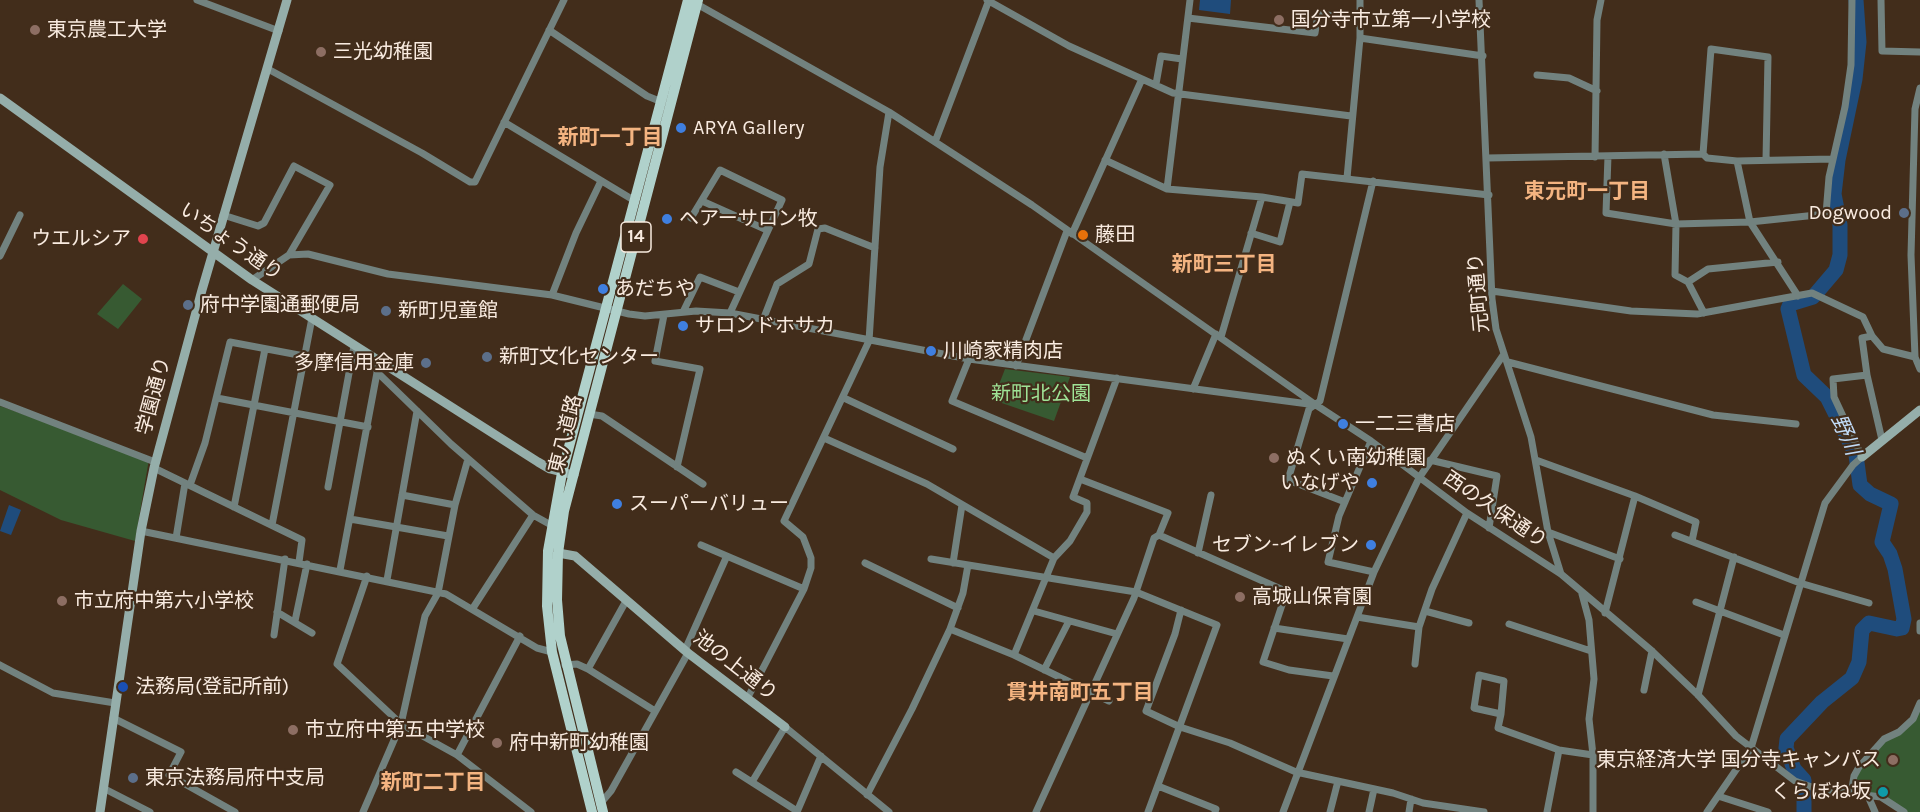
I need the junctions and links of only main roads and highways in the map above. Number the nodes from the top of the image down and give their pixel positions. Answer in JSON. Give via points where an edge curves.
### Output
{"nodes":[{"id":1,"x":693,"y":1,"type":"edge"},
{"id":2,"x":612,"y":310,"type":"junction"},
{"id":3,"x":600,"y":809,"type":"edge"},
{"id":4,"x":592,"y":812,"type":"edge"}],
"edges":[{"from":1,"to":2,"type":"main road","name":"東八道路","number":"14"},
{"from":1,"to":2,"type":"main road","name":"東八道路","number":"14","via":[[635,201]]},
{"from":2,"to":3,"type":"main road","name":"東八道路","number":"14","via":[[564,511],[556,600],[565,665]]},
{"from":2,"to":4,"type":"main road","name":"東八道路","number":"14","via":[[562,472],[551,525],[546,588],[552,652]]}]}
